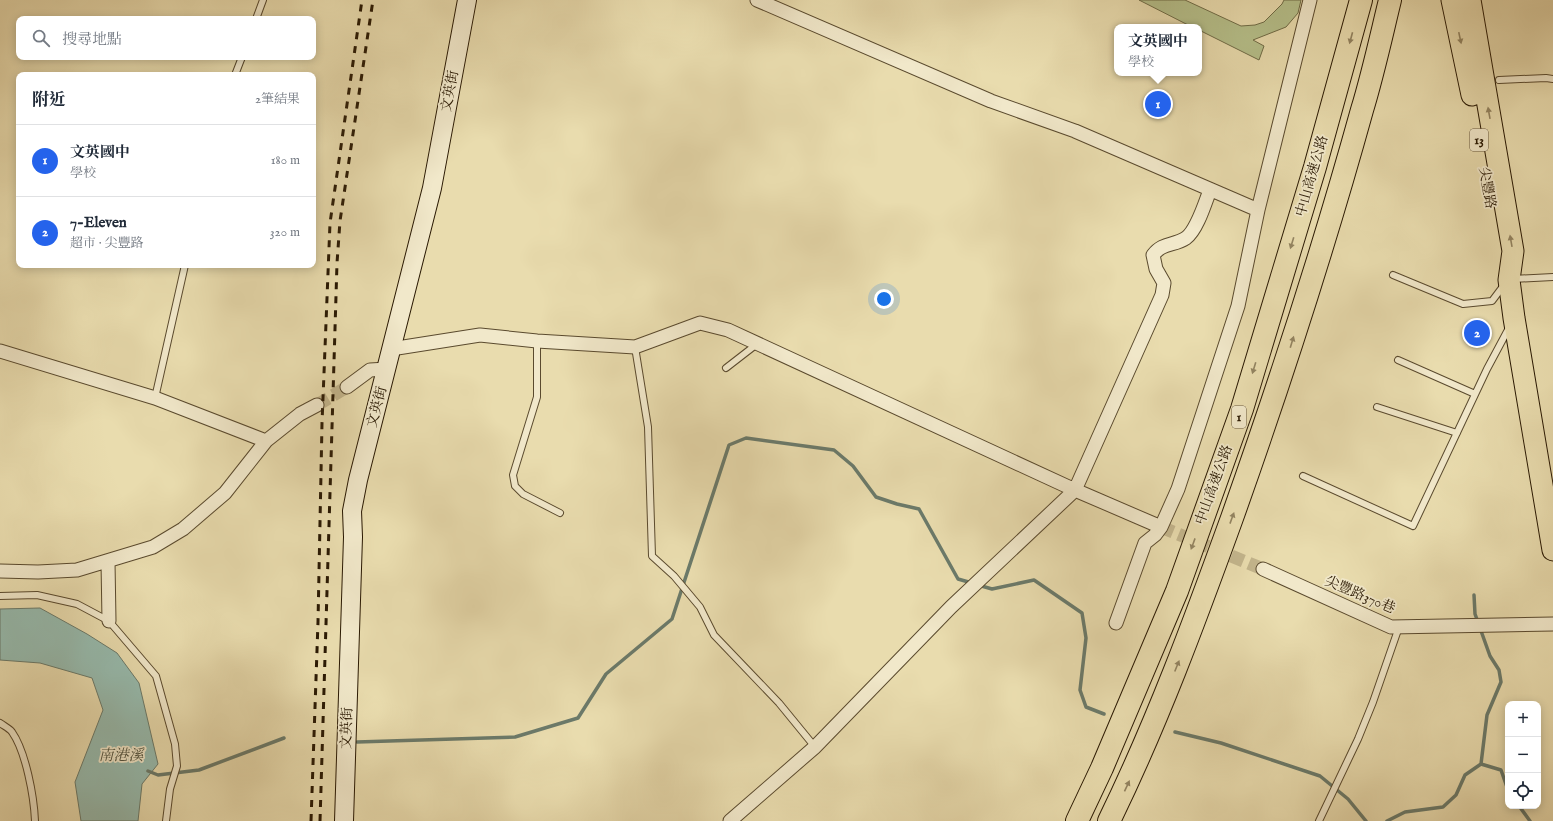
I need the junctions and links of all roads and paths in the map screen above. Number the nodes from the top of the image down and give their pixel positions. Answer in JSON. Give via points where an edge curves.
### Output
{"nodes":[{"id":1,"x":263,"y":0,"type":"edge"},
{"id":2,"x":467,"y":0,"type":"edge"},
{"id":3,"x":757,"y":0,"type":"edge"},
{"id":4,"x":1310,"y":0,"type":"edge"},
{"id":5,"x":1361,"y":0,"type":"edge"},
{"id":6,"x":1390,"y":0,"type":"edge"},
{"id":7,"x":1452,"y":0,"type":"edge"},
{"id":8,"x":1470,"y":0,"type":"edge"},
{"id":9,"x":257,"y":16,"type":"edge"},
{"id":10,"x":241,"y":60,"type":"edge"},
{"id":11,"x":237,"y":72,"type":"edge"},
{"id":12,"x":1553,"y":79,"type":"edge"},
{"id":13,"x":1499,"y":80,"type":"dead end"},
{"id":14,"x":1210,"y":190,"type":"junction"},
{"id":15,"x":1258,"y":210,"type":"junction"},
{"id":16,"x":184,"y":268,"type":"edge"},
{"id":17,"x":1393,"y":275,"type":"dead end"},
{"id":18,"x":1553,"y":277,"type":"edge"},
{"id":19,"x":1509,"y":280,"type":"junction"},
{"id":20,"x":1514,"y":318,"type":"junction"},
{"id":21,"x":537,"y":341,"type":"junction"},
{"id":22,"x":757,"y":344,"type":"junction"},
{"id":23,"x":635,"y":347,"type":"junction"},
{"id":24,"x":391,"y":349,"type":"junction"},
{"id":25,"x":0,"y":351,"type":"edge"},
{"id":26,"x":1398,"y":360,"type":"dead end"},
{"id":27,"x":726,"y":368,"type":"dead end"},
{"id":28,"x":387,"y":369,"type":"junction"},
{"id":29,"x":347,"y":387,"type":"tunnel mouth"},
{"id":30,"x":1475,"y":394,"type":"junction"},
{"id":31,"x":155,"y":398,"type":"junction"},
{"id":32,"x":317,"y":405,"type":"tunnel mouth"},
{"id":33,"x":1377,"y":407,"type":"dead end"},
{"id":34,"x":1457,"y":433,"type":"junction"},
{"id":35,"x":266,"y":441,"type":"junction"},
{"id":36,"x":1303,"y":476,"type":"dead end"},
{"id":37,"x":1075,"y":490,"type":"junction"},
{"id":38,"x":560,"y":513,"type":"dead end"},
{"id":39,"x":1161,"y":527,"type":"junction"},
{"id":40,"x":1553,"y":550,"type":"edge"},
{"id":41,"x":108,"y":562,"type":"junction"},
{"id":42,"x":1263,"y":569,"type":"tunnel mouth"},
{"id":43,"x":0,"y":571,"type":"edge"},
{"id":44,"x":0,"y":596,"type":"edge"},
{"id":45,"x":109,"y":621,"type":"junction"},
{"id":46,"x":1116,"y":623,"type":"dead end"},
{"id":47,"x":1553,"y":624,"type":"edge"},
{"id":48,"x":1399,"y":627,"type":"junction"},
{"id":49,"x":0,"y":723,"type":"edge"},
{"id":50,"x":815,"y":747,"type":"junction"},
{"id":51,"x":35,"y":821,"type":"edge"},
{"id":52,"x":166,"y":821,"type":"edge"},
{"id":53,"x":344,"y":821,"type":"edge"},
{"id":54,"x":730,"y":821,"type":"edge"},
{"id":55,"x":1077,"y":821,"type":"edge"},
{"id":56,"x":1109,"y":821,"type":"edge"},
{"id":57,"x":1319,"y":821,"type":"edge"}],
"edges":[{"from":1,"to":9,"type":"lane"},
{"from":2,"to":24,"type":"street","name":"文英街","via":[[432,188]]},
{"from":3,"to":14,"type":"street","via":[[991,101],[1075,131]]},
{"from":4,"to":15,"type":"street"},
{"from":5,"to":55,"type":"highway","name":"中山高速公路","number":"1","one_way":true,"via":[[1315,167],[1242,409],[1177,591]]},
{"from":56,"to":6,"type":"highway","name":"中山高速公路","number":"1","one_way":true,"via":[[1129,782],[1194,624],[1268,418],[1363,109]]},
{"from":7,"to":19,"type":"main road","name":"尖豐路","number":"13","one_way":true,"via":[[1470,86],[1499,255]]},
{"from":19,"to":8,"type":"main road","name":"尖豐路","one_way":true,"via":[[1513,251]]},
{"from":10,"to":11,"type":"lane"},
{"from":12,"to":13,"type":"lane"},
{"from":14,"to":15,"type":"street"},
{"from":14,"to":37,"type":"street","via":[[1193,230],[1186,238],[1158,248],[1153,255],[1156,269],[1164,283],[1162,295]]},
{"from":15,"to":39,"type":"street","via":[[1238,306],[1178,489]]},
{"from":16,"to":31,"type":"lane"},
{"from":17,"to":19,"type":"lane","via":[[1463,304],[1492,301]]},
{"from":18,"to":19,"type":"lane"},
{"from":19,"to":20,"type":"main road","name":"尖豐路","number":"13"},
{"from":20,"to":30,"type":"lane"},
{"from":20,"to":40,"type":"main road","name":"尖豐路","number":"13","via":[[1544,474]]},
{"from":21,"to":23,"type":"street"},
{"from":21,"to":24,"type":"street","via":[[480,335]]},
{"from":21,"to":38,"type":"lane","via":[[537,397],[513,475],[515,486],[523,494]]},
{"from":22,"to":23,"type":"street","via":[[728,330],[700,323]]},
{"from":22,"to":27,"type":"lane"},
{"from":22,"to":37,"type":"street"},
{"from":23,"to":50,"type":"lane","via":[[648,427],[652,556],[700,607],[714,635],[779,703]]},
{"from":24,"to":28,"type":"street","name":"文英街"},
{"from":25,"to":31,"type":"street"},
{"from":26,"to":30,"type":"lane"},
{"from":28,"to":29,"type":"street","via":[[370,370]]},
{"from":28,"to":53,"type":"street","name":"文英街","via":[[352,511]]},
{"from":30,"to":34,"type":"lane"},
{"from":31,"to":35,"type":"street"},
{"from":32,"to":35,"type":"street","via":[[300,414]]},
{"from":33,"to":34,"type":"lane"},
{"from":34,"to":36,"type":"lane","via":[[1413,526]]},
{"from":35,"to":41,"type":"street","via":[[225,493],[183,528],[153,547]]},
{"from":37,"to":39,"type":"street"},
{"from":37,"to":50,"type":"street","via":[[975,584]]},
{"from":39,"to":46,"type":"street","via":[[1145,543]]},
{"from":41,"to":43,"type":"street","via":[[77,570]]},
{"from":41,"to":45,"type":"street"},
{"from":42,"to":48,"type":"street","name":"尖豐路370巷","via":[[1391,627]]},
{"from":44,"to":45,"type":"lane","via":[[37,595],[77,604]]},
{"from":45,"to":52,"type":"lane","via":[[156,676],[175,744],[177,766],[170,789]]},
{"from":47,"to":48,"type":"street","name":"尖豐路370巷"},
{"from":48,"to":57,"type":"lane","via":[[1358,739]]},
{"from":49,"to":51,"type":"lane","via":[[11,731],[18,742],[28,776]]},
{"from":50,"to":54,"type":"street"}]}
